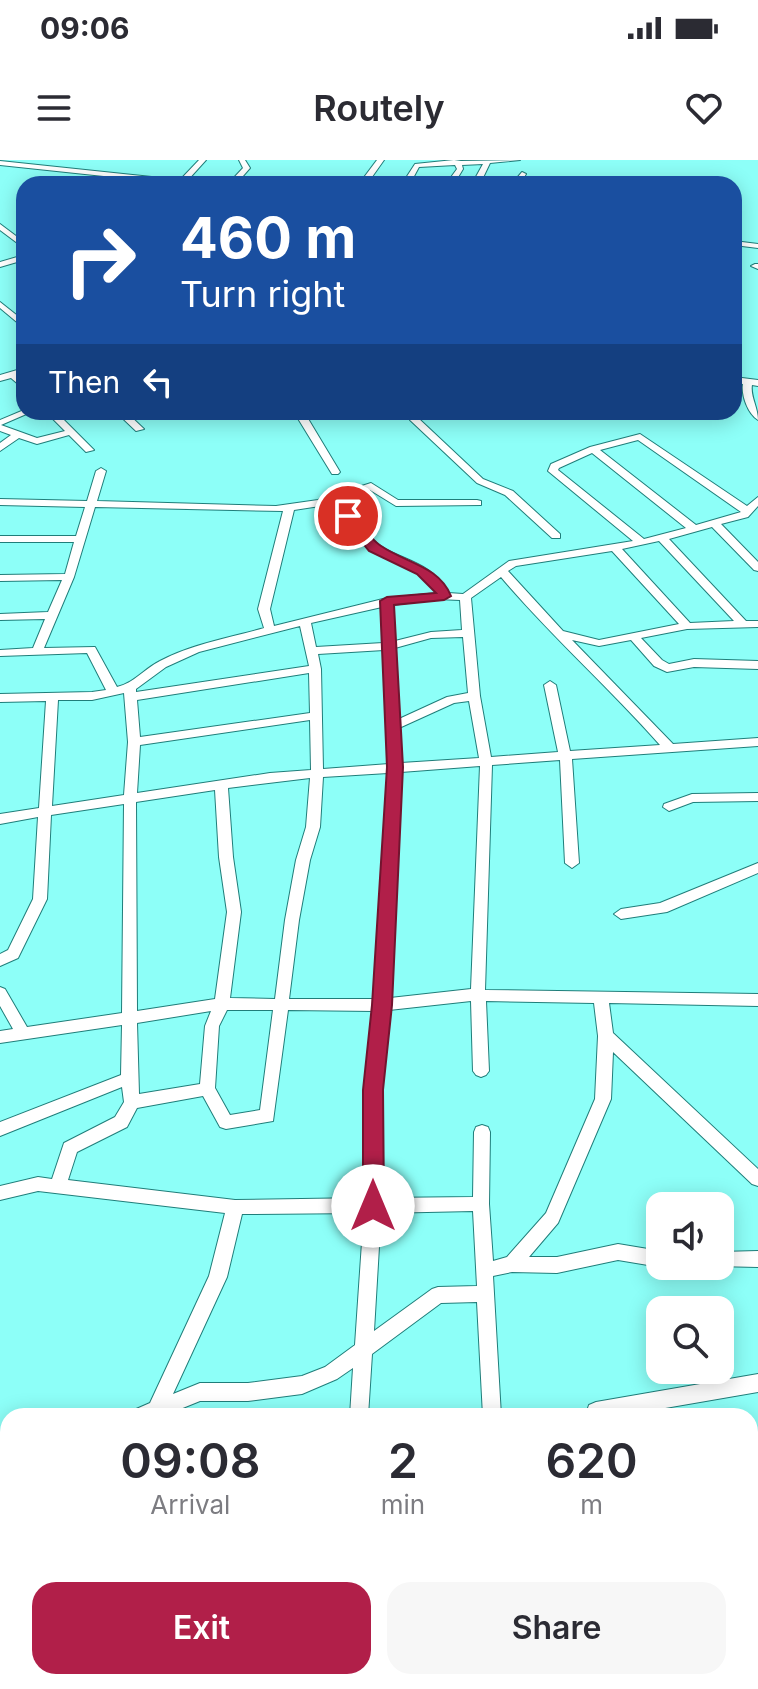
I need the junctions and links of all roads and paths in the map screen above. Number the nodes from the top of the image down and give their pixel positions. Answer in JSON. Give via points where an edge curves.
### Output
{"nodes":[{"id":1,"x":74,"y":160,"type":"edge"},
{"id":2,"x":203,"y":160,"type":"edge"},
{"id":3,"x":242,"y":160,"type":"edge"},
{"id":4,"x":502,"y":160,"type":"edge"},
{"id":5,"x":517,"y":160,"type":"edge"},
{"id":6,"x":458,"y":162,"type":"edge"},
{"id":7,"x":487,"y":162,"type":"edge"},
{"id":8,"x":0,"y":163,"type":"edge"},
{"id":9,"x":78,"y":170,"type":"junction"},
{"id":10,"x":130,"y":176,"type":"edge"},
{"id":11,"x":188,"y":176,"type":"edge"},
{"id":12,"x":240,"y":176,"type":"edge"},
{"id":13,"x":410,"y":176,"type":"edge"},
{"id":14,"x":0,"y":226,"type":"edge"},
{"id":15,"x":16,"y":239,"type":"edge"},
{"id":16,"x":0,"y":304,"type":"edge"},
{"id":17,"x":16,"y":313,"type":"edge"},
{"id":18,"x":11,"y":315,"type":"junction"},
{"id":19,"x":0,"y":317,"type":"edge"},
{"id":20,"x":16,"y":319,"type":"edge"},
{"id":21,"x":16,"y":373,"type":"edge"},
{"id":22,"x":13,"y":374,"type":"junction"},
{"id":23,"x":16,"y":377,"type":"edge"},
{"id":24,"x":0,"y":378,"type":"edge"},
{"id":25,"x":753,"y":382,"type":"edge"},
{"id":26,"x":758,"y":417,"type":"edge"},
{"id":27,"x":59,"y":420,"type":"edge"},
{"id":28,"x":129,"y":420,"type":"edge"},
{"id":29,"x":304,"y":420,"type":"edge"},
{"id":30,"x":415,"y":420,"type":"edge"},
{"id":31,"x":0,"y":425,"type":"edge"},
{"id":32,"x":139,"y":429,"type":"dead end"},
{"id":33,"x":71,"y":432,"type":"junction"},
{"id":34,"x":17,"y":435,"type":"junction"},
{"id":35,"x":0,"y":448,"type":"edge"},
{"id":36,"x":593,"y":449,"type":"junction"},
{"id":37,"x":89,"y":450,"type":"dead end"},
{"id":38,"x":101,"y":471,"type":"dead end"},
{"id":39,"x":335,"y":472,"type":"dead end"},
{"id":40,"x":346,"y":493,"type":"junction"},
{"id":41,"x":758,"y":500,"type":"edge"},
{"id":42,"x":0,"y":502,"type":"edge"},
{"id":43,"x":92,"y":502,"type":"junction"},
{"id":44,"x":477,"y":503,"type":"dead end"},
{"id":45,"x":289,"y":508,"type":"junction"},
{"id":46,"x":748,"y":512,"type":"junction"},
{"id":47,"x":714,"y":523,"type":"junction"},
{"id":48,"x":693,"y":528,"type":"junction"},
{"id":49,"x":556,"y":536,"type":"dead end"},
{"id":50,"x":662,"y":538,"type":"junction"},
{"id":51,"x":0,"y":539,"type":"edge"},
{"id":52,"x":80,"y":539,"type":"junction"},
{"id":53,"x":642,"y":543,"type":"junction"},
{"id":54,"x":614,"y":547,"type":"junction"},
{"id":55,"x":755,"y":563,"type":"edge"},
{"id":56,"x":502,"y":571,"type":"junction"},
{"id":57,"x":69,"y":577,"type":"junction"},
{"id":58,"x":0,"y":578,"type":"edge"},
{"id":59,"x":444,"y":596,"type":"junction"},
{"id":60,"x":465,"y":597,"type":"junction"},
{"id":61,"x":387,"y":601,"type":"junction"},
{"id":62,"x":53,"y":615,"type":"junction"},
{"id":63,"x":0,"y":617,"type":"edge"},
{"id":64,"x":305,"y":622,"type":"junction"},
{"id":65,"x":743,"y":624,"type":"junction"},
{"id":66,"x":758,"y":624,"type":"edge"},
{"id":67,"x":687,"y":626,"type":"junction"},
{"id":68,"x":270,"y":630,"type":"junction"},
{"id":69,"x":468,"y":633,"type":"junction"},
{"id":70,"x":557,"y":633,"type":"junction"},
{"id":71,"x":633,"y":636,"type":"junction"},
{"id":72,"x":390,"y":646,"type":"junction"},
{"id":73,"x":38,"y":649,"type":"junction"},
{"id":74,"x":311,"y":651,"type":"junction"},
{"id":75,"x":0,"y":653,"type":"edge"},
{"id":76,"x":758,"y":665,"type":"edge"},
{"id":77,"x":315,"y":669,"type":"junction"},
{"id":78,"x":550,"y":685,"type":"dead end"},
{"id":79,"x":113,"y":692,"type":"junction"},
{"id":80,"x":130,"y":692,"type":"junction"},
{"id":81,"x":474,"y":696,"type":"junction"},
{"id":82,"x":52,"y":697,"type":"junction"},
{"id":83,"x":0,"y":698,"type":"edge"},
{"id":84,"x":314,"y":716,"type":"junction"},
{"id":85,"x":395,"y":725,"type":"junction"},
{"id":86,"x":134,"y":742,"type":"junction"},
{"id":87,"x":758,"y":742,"type":"edge"},
{"id":88,"x":670,"y":749,"type":"junction"},
{"id":89,"x":565,"y":756,"type":"junction"},
{"id":90,"x":486,"y":761,"type":"junction"},
{"id":91,"x":395,"y":767,"type":"junction"},
{"id":92,"x":317,"y":773,"type":"junction"},
{"id":93,"x":221,"y":784,"type":"junction"},
{"id":94,"x":758,"y":797,"type":"edge"},
{"id":95,"x":130,"y":799,"type":"junction"},
{"id":96,"x":669,"y":807,"type":"dead end"},
{"id":97,"x":44,"y":812,"type":"junction"},
{"id":98,"x":0,"y":819,"type":"edge"},
{"id":99,"x":572,"y":863,"type":"dead end"},
{"id":100,"x":758,"y":868,"type":"edge"},
{"id":101,"x":621,"y":914,"type":"dead end"},
{"id":102,"x":0,"y":961,"type":"edge"},
{"id":103,"x":0,"y":993,"type":"edge"},
{"id":104,"x":478,"y":995,"type":"junction"},
{"id":105,"x":601,"y":998,"type":"junction"},
{"id":106,"x":758,"y":1000,"type":"edge"},
{"id":107,"x":222,"y":1004,"type":"junction"},
{"id":108,"x":280,"y":1005,"type":"junction"},
{"id":109,"x":382,"y":1005,"type":"junction"},
{"id":110,"x":131,"y":1019,"type":"junction"},
{"id":111,"x":24,"y":1035,"type":"junction"},
{"id":112,"x":606,"y":1036,"type":"junction"},
{"id":113,"x":0,"y":1037,"type":"edge"},
{"id":114,"x":481,"y":1071,"type":"dead end"},
{"id":115,"x":129,"y":1079,"type":"junction"},
{"id":116,"x":207,"y":1089,"type":"junction"},
{"id":117,"x":132,"y":1102,"type":"junction"},
{"id":118,"x":0,"y":1129,"type":"edge"},
{"id":119,"x":482,"y":1132,"type":"dead end"},
{"id":120,"x":758,"y":1179,"type":"edge"},
{"id":121,"x":58,"y":1187,"type":"junction"},
{"id":122,"x":0,"y":1193,"type":"edge"},
{"id":123,"x":481,"y":1204,"type":"junction"},
{"id":124,"x":373,"y":1206,"type":"junction"},
{"id":125,"x":235,"y":1207,"type":"junction"},
{"id":126,"x":646,"y":1257,"type":"edge"},
{"id":127,"x":758,"y":1259,"type":"edge"},
{"id":128,"x":734,"y":1260,"type":"edge"},
{"id":129,"x":512,"y":1264,"type":"junction"},
{"id":130,"x":484,"y":1271,"type":"junction"},
{"id":131,"x":485,"y":1294,"type":"junction"},
{"id":132,"x":362,"y":1348,"type":"junction"},
{"id":133,"x":758,"y":1383,"type":"edge"},
{"id":134,"x":152,"y":1408,"type":"edge"},
{"id":135,"x":161,"y":1408,"type":"edge"},
{"id":136,"x":359,"y":1408,"type":"edge"},
{"id":137,"x":492,"y":1408,"type":"edge"},
{"id":138,"x":613,"y":1408,"type":"edge"}],
"edges":[{"from":1,"to":9,"type":"street"},
{"from":2,"to":11,"type":"street"},
{"from":3,"to":12,"type":"street","via":[[247,168]]},
{"from":4,"to":5,"type":"street"},
{"from":4,"to":7,"type":"street"},
{"from":6,"to":7,"type":"street"},
{"from":6,"to":13,"type":"street","via":[[417,165]]},
{"from":8,"to":9,"type":"street"},
{"from":9,"to":10,"type":"street"},
{"from":14,"to":15,"type":"street"},
{"from":16,"to":18,"type":"street"},
{"from":17,"to":18,"type":"street"},
{"from":18,"to":19,"type":"street"},
{"from":18,"to":20,"type":"street"},
{"from":21,"to":22,"type":"street"},
{"from":22,"to":23,"type":"street"},
{"from":22,"to":24,"type":"street"},
{"from":25,"to":26,"type":"street","via":[[746,392]]},
{"from":27,"to":33,"type":"street"},
{"from":28,"to":32,"type":"street"},
{"from":29,"to":39,"type":"street"},
{"from":30,"to":49,"type":"street","via":[[480,481],[509,493]]},
{"from":31,"to":34,"type":"street"},
{"from":33,"to":34,"type":"street","via":[[43,441]]},
{"from":33,"to":37,"type":"street"},
{"from":34,"to":35,"type":"street"},
{"from":36,"to":46,"type":"street","via":[[635,437],[646,439]]},
{"from":36,"to":48,"type":"street"},
{"from":36,"to":53,"type":"street","via":[[558,462],[553,471]]},
{"from":38,"to":43,"type":"street"},
{"from":40,"to":44,"type":"street","via":[[371,486],[396,503]]},
{"from":40,"to":45,"type":"street"},
{"from":40,"to":59,"type":"street","via":[[348,516],[374,548],[422,571]]},
{"from":41,"to":46,"type":"street"},
{"from":42,"to":43,"type":"street"},
{"from":43,"to":45,"type":"street"},
{"from":43,"to":52,"type":"street"},
{"from":45,"to":68,"type":"street","via":[[264,609]]},
{"from":46,"to":47,"type":"street"},
{"from":47,"to":48,"type":"street"},
{"from":47,"to":55,"type":"street"},
{"from":48,"to":50,"type":"street"},
{"from":50,"to":53,"type":"street"},
{"from":50,"to":65,"type":"street"},
{"from":51,"to":52,"type":"street"},
{"from":52,"to":57,"type":"street"},
{"from":53,"to":54,"type":"street"},
{"from":54,"to":56,"type":"street","via":[[527,559]]},
{"from":54,"to":67,"type":"street"},
{"from":56,"to":60,"type":"street"},
{"from":56,"to":70,"type":"street"},
{"from":57,"to":58,"type":"street"},
{"from":57,"to":62,"type":"street"},
{"from":59,"to":60,"type":"street"},
{"from":59,"to":61,"type":"street"},
{"from":60,"to":69,"type":"street"},
{"from":61,"to":64,"type":"street"},
{"from":61,"to":72,"type":"street"},
{"from":62,"to":63,"type":"street"},
{"from":62,"to":73,"type":"street"},
{"from":64,"to":68,"type":"street"},
{"from":64,"to":74,"type":"street"},
{"from":65,"to":66,"type":"street"},
{"from":65,"to":67,"type":"street"},
{"from":67,"to":71,"type":"street"},
{"from":68,"to":80,"type":"street","via":[[174,658]]},
{"from":69,"to":72,"type":"street","via":[[431,635]]},
{"from":69,"to":81,"type":"street"},
{"from":70,"to":71,"type":"street","via":[[599,643]]},
{"from":70,"to":88,"type":"street"},
{"from":71,"to":76,"type":"street","via":[[667,668]]},
{"from":72,"to":74,"type":"street"},
{"from":72,"to":85,"type":"street"},
{"from":73,"to":75,"type":"street"},
{"from":73,"to":79,"type":"street","via":[[91,649]]},
{"from":74,"to":77,"type":"street"},
{"from":77,"to":80,"type":"street"},
{"from":77,"to":84,"type":"street"},
{"from":78,"to":89,"type":"street"},
{"from":79,"to":80,"type":"street"},
{"from":79,"to":82,"type":"street"},
{"from":80,"to":86,"type":"street"},
{"from":81,"to":85,"type":"street","via":[[451,700]]},
{"from":81,"to":90,"type":"street"},
{"from":82,"to":83,"type":"street"},
{"from":82,"to":97,"type":"street"},
{"from":84,"to":86,"type":"street"},
{"from":84,"to":92,"type":"street"},
{"from":85,"to":91,"type":"street"},
{"from":86,"to":95,"type":"street"},
{"from":87,"to":88,"type":"street"},
{"from":88,"to":89,"type":"street"},
{"from":89,"to":90,"type":"street"},
{"from":89,"to":99,"type":"street"},
{"from":90,"to":91,"type":"street"},
{"from":90,"to":104,"type":"street"},
{"from":91,"to":92,"type":"street"},
{"from":91,"to":109,"type":"street"},
{"from":92,"to":93,"type":"street"},
{"from":92,"to":108,"type":"street","via":[[313,827],[296,894]]},
{"from":93,"to":95,"type":"street"},
{"from":93,"to":107,"type":"street","via":[[234,912]]},
{"from":94,"to":96,"type":"street","via":[[692,798]]},
{"from":95,"to":97,"type":"street"},
{"from":95,"to":110,"type":"street"},
{"from":97,"to":98,"type":"street"},
{"from":97,"to":102,"type":"street","via":[[40,899],[13,954]]},
{"from":100,"to":101,"type":"street","via":[[662,908]]},
{"from":103,"to":111,"type":"street"},
{"from":104,"to":105,"type":"street"},
{"from":104,"to":109,"type":"street"},
{"from":104,"to":114,"type":"street"},
{"from":105,"to":106,"type":"street"},
{"from":105,"to":112,"type":"street"},
{"from":107,"to":108,"type":"street"},
{"from":107,"to":110,"type":"street"},
{"from":107,"to":116,"type":"street","via":[[212,1026]]},
{"from":108,"to":109,"type":"street"},
{"from":108,"to":116,"type":"street","via":[[267,1116],[226,1122]]},
{"from":109,"to":124,"type":"street","via":[[373,1090]]},
{"from":110,"to":111,"type":"street"},
{"from":110,"to":115,"type":"street"},
{"from":111,"to":113,"type":"street"},
{"from":112,"to":120,"type":"street"},
{"from":112,"to":129,"type":"street","via":[[603,1099],[552,1218]]},
{"from":115,"to":117,"type":"street"},
{"from":115,"to":118,"type":"street"},
{"from":116,"to":117,"type":"street"},
{"from":117,"to":121,"type":"street","via":[[121,1122],[70,1148]]},
{"from":119,"to":123,"type":"street"},
{"from":121,"to":122,"type":"street","via":[[38,1184]]},
{"from":121,"to":125,"type":"street"},
{"from":123,"to":124,"type":"street"},
{"from":123,"to":130,"type":"street"},
{"from":124,"to":125,"type":"street"},
{"from":124,"to":132,"type":"street"},
{"from":125,"to":134,"type":"street","via":[[218,1277]]},
{"from":126,"to":129,"type":"street","via":[[618,1252],[557,1265]]},
{"from":127,"to":128,"type":"street"},
{"from":129,"to":130,"type":"street"},
{"from":130,"to":131,"type":"street"},
{"from":131,"to":132,"type":"street","via":[[438,1295]]},
{"from":131,"to":137,"type":"street"},
{"from":132,"to":135,"type":"street","via":[[331,1373],[302,1385],[200,1392]]},
{"from":132,"to":136,"type":"street"},
{"from":133,"to":138,"type":"street"}]}
